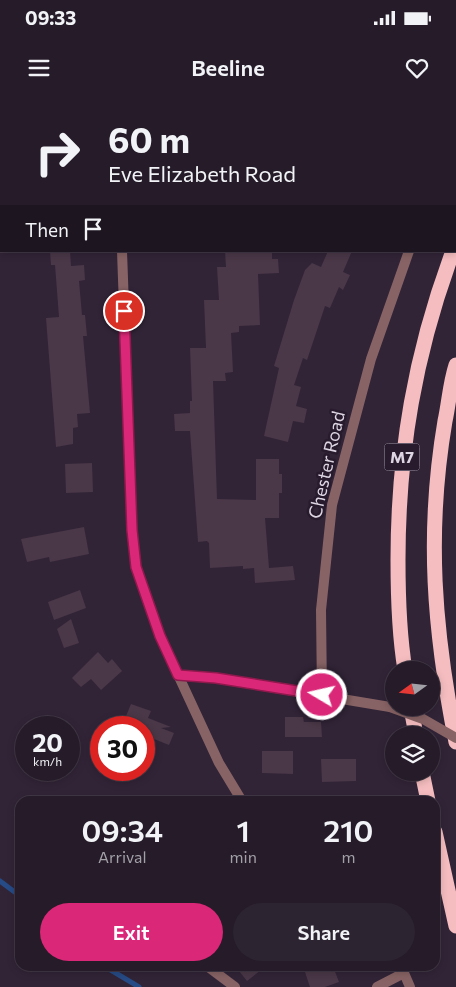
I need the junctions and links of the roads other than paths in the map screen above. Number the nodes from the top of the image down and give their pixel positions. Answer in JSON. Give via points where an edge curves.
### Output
{"nodes":[{"id":1,"x":122,"y":252,"type":"edge"},
{"id":2,"x":409,"y":252,"type":"edge"},
{"id":3,"x":453,"y":252,"type":"edge"},
{"id":4,"x":456,"y":365,"type":"edge"},
{"id":5,"x":404,"y":661,"type":"edge"},
{"id":6,"x":178,"y":675,"type":"junction"},
{"id":7,"x":322,"y":695,"type":"junction"},
{"id":8,"x":456,"y":740,"type":"edge"},
{"id":9,"x":424,"y":781,"type":"edge"},
{"id":10,"x":239,"y":796,"type":"edge"},
{"id":11,"x":427,"y":796,"type":"edge"},
{"id":12,"x":440,"y":854,"type":"edge"},
{"id":13,"x":456,"y":926,"type":"edge"},
{"id":14,"x":214,"y":971,"type":"edge"},
{"id":15,"x":401,"y":971,"type":"edge"},
{"id":16,"x":402,"y":971,"type":"edge"},
{"id":17,"x":235,"y":987,"type":"edge"},
{"id":18,"x":377,"y":987,"type":"edge"},
{"id":19,"x":410,"y":987,"type":"edge"}],
"edges":[{"from":1,"to":6,"type":"street","via":[[136,567],[156,628]]},
{"from":2,"to":7,"type":"street","name":"Chester Road","via":[[371,359],[332,505],[321,610]]},
{"from":3,"to":5,"type":"highway","number":"M7","via":[[416,369],[404,438],[398,517],[398,575]]},
{"from":4,"to":8,"type":"highway","number":"M7","via":[[434,509],[433,582]]},
{"from":6,"to":7,"type":"street"},
{"from":6,"to":10,"type":"street","via":[[219,763]]},
{"from":7,"to":8,"type":"street","bridge":true,"via":[[390,707],[423,719]]},
{"from":9,"to":11,"type":"highway"},
{"from":12,"to":13,"type":"highway"},
{"from":14,"to":17,"type":"street"},
{"from":15,"to":18,"type":"street"},
{"from":16,"to":19,"type":"street"}]}
